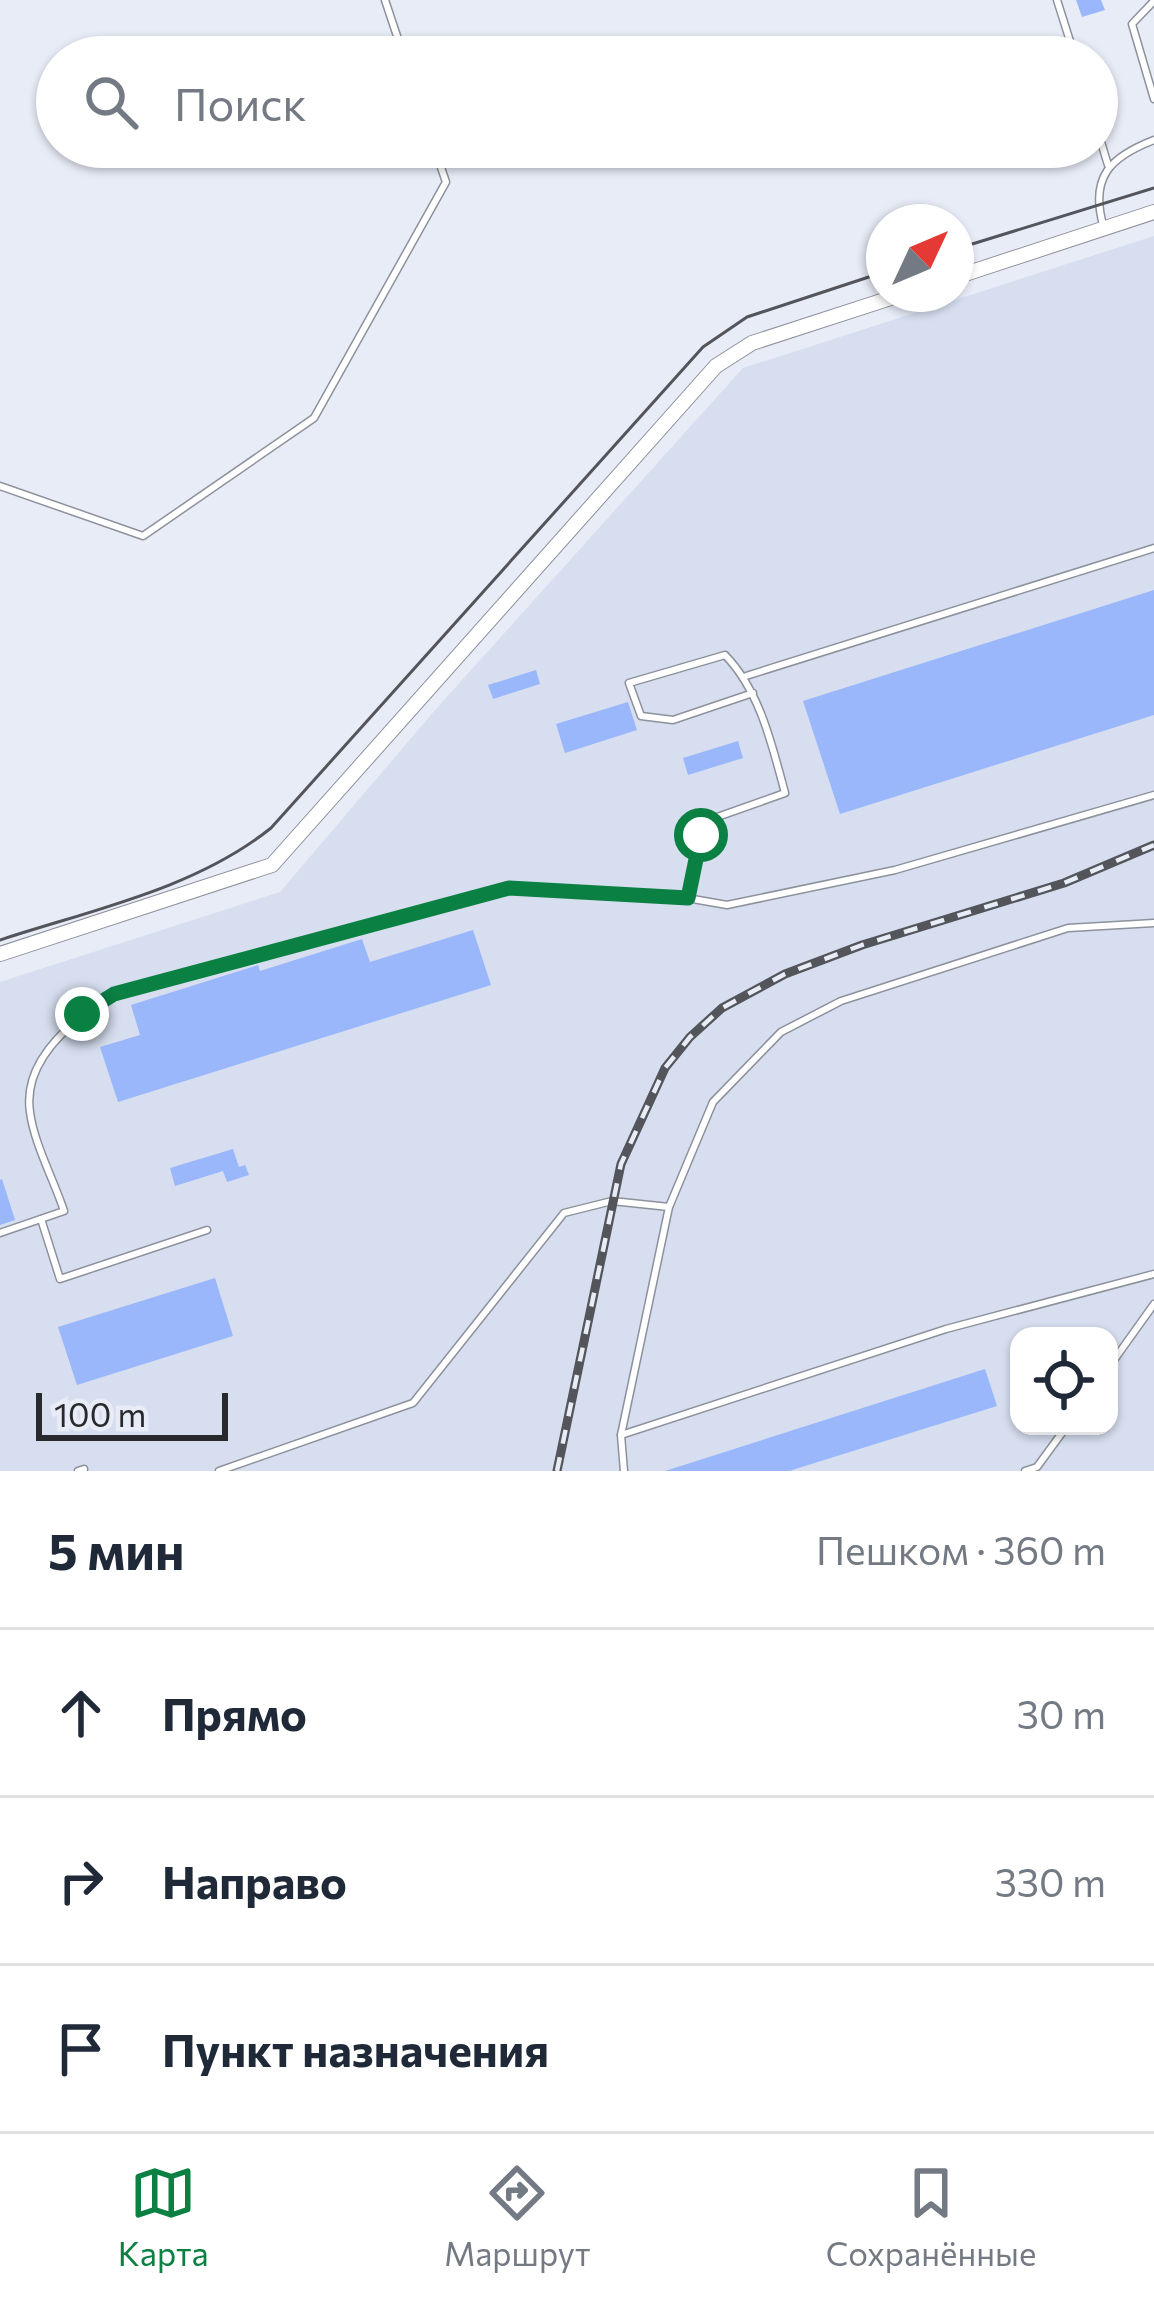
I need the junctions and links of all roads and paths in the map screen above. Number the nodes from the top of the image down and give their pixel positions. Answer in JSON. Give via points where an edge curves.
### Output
{"nodes":[{"id":1,"x":385,"y":0,"type":"edge"},
{"id":2,"x":1057,"y":0,"type":"edge"},
{"id":3,"x":1154,"y":2,"type":"edge"},
{"id":4,"x":397,"y":36,"type":"edge"},
{"id":5,"x":1068,"y":36,"type":"edge"},
{"id":6,"x":1154,"y":99,"type":"edge"},
{"id":7,"x":1154,"y":140,"type":"edge"},
{"id":8,"x":1118,"y":160,"type":"edge"},
{"id":9,"x":441,"y":168,"type":"edge"},
{"id":10,"x":1109,"y":168,"type":"edge"},
{"id":11,"x":1154,"y":212,"type":"edge"},
{"id":12,"x":1104,"y":229,"type":"junction"},
{"id":13,"x":974,"y":271,"type":"edge"},
{"id":14,"x":866,"y":306,"type":"edge"},
{"id":15,"x":0,"y":486,"type":"edge"},
{"id":16,"x":1154,"y":548,"type":"edge"},
{"id":17,"x":746,"y":676,"type":"junction"},
{"id":18,"x":753,"y":693,"type":"junction"},
{"id":19,"x":1154,"y":795,"type":"edge"},
{"id":20,"x":688,"y":898,"type":"junction"},
{"id":21,"x":1154,"y":923,"type":"edge"},
{"id":22,"x":0,"y":954,"type":"edge"},
{"id":23,"x":669,"y":1208,"type":"junction"},
{"id":24,"x":41,"y":1219,"type":"junction"},
{"id":25,"x":206,"y":1230,"type":"dead end"},
{"id":26,"x":0,"y":1234,"type":"edge"},
{"id":27,"x":1154,"y":1274,"type":"edge"},
{"id":28,"x":1154,"y":1304,"type":"edge"},
{"id":29,"x":1118,"y":1354,"type":"edge"},
{"id":30,"x":1060,"y":1435,"type":"edge"},
{"id":31,"x":621,"y":1436,"type":"junction"},
{"id":32,"x":219,"y":1471,"type":"edge"},
{"id":33,"x":624,"y":1471,"type":"edge"},
{"id":34,"x":1025,"y":1471,"type":"edge"}],
"edges":[{"from":1,"to":4,"type":"lane"},
{"from":2,"to":5,"type":"lane"},
{"from":3,"to":6,"type":"lane","via":[[1132,24]]},
{"from":7,"to":8,"type":"lane"},
{"from":9,"to":15,"type":"lane","via":[[446,182],[314,418],[143,536]]},
{"from":10,"to":12,"type":"lane","via":[[1096,199]]},
{"from":11,"to":12,"type":"street"},
{"from":12,"to":13,"type":"street"},
{"from":14,"to":22,"type":"street","via":[[752,343],[716,366],[272,866]]},
{"from":16,"to":17,"type":"lane"},
{"from":17,"to":18,"type":"lane"},
{"from":17,"to":18,"type":"lane","via":[[725,655],[629,682],[641,716],[673,720]]},
{"from":18,"to":20,"type":"lane","via":[[785,793],[706,820]]},
{"from":19,"to":20,"type":"lane","via":[[896,870],[727,904]]},
{"from":20,"to":24,"type":"lane","via":[[509,888],[114,994],[57,1038],[34,1072],[29,1110],[64,1211]]},
{"from":21,"to":23,"type":"lane","via":[[1068,928],[841,1001],[781,1032],[712,1102]]},
{"from":23,"to":31,"type":"lane"},
{"from":23,"to":32,"type":"lane","via":[[612,1201],[564,1213],[413,1403]]},
{"from":24,"to":25,"type":"lane","via":[[60,1279]]},
{"from":24,"to":26,"type":"lane"},
{"from":27,"to":31,"type":"lane","via":[[946,1329]]},
{"from":28,"to":29,"type":"lane"},
{"from":30,"to":34,"type":"lane"},
{"from":31,"to":33,"type":"lane"}]}
